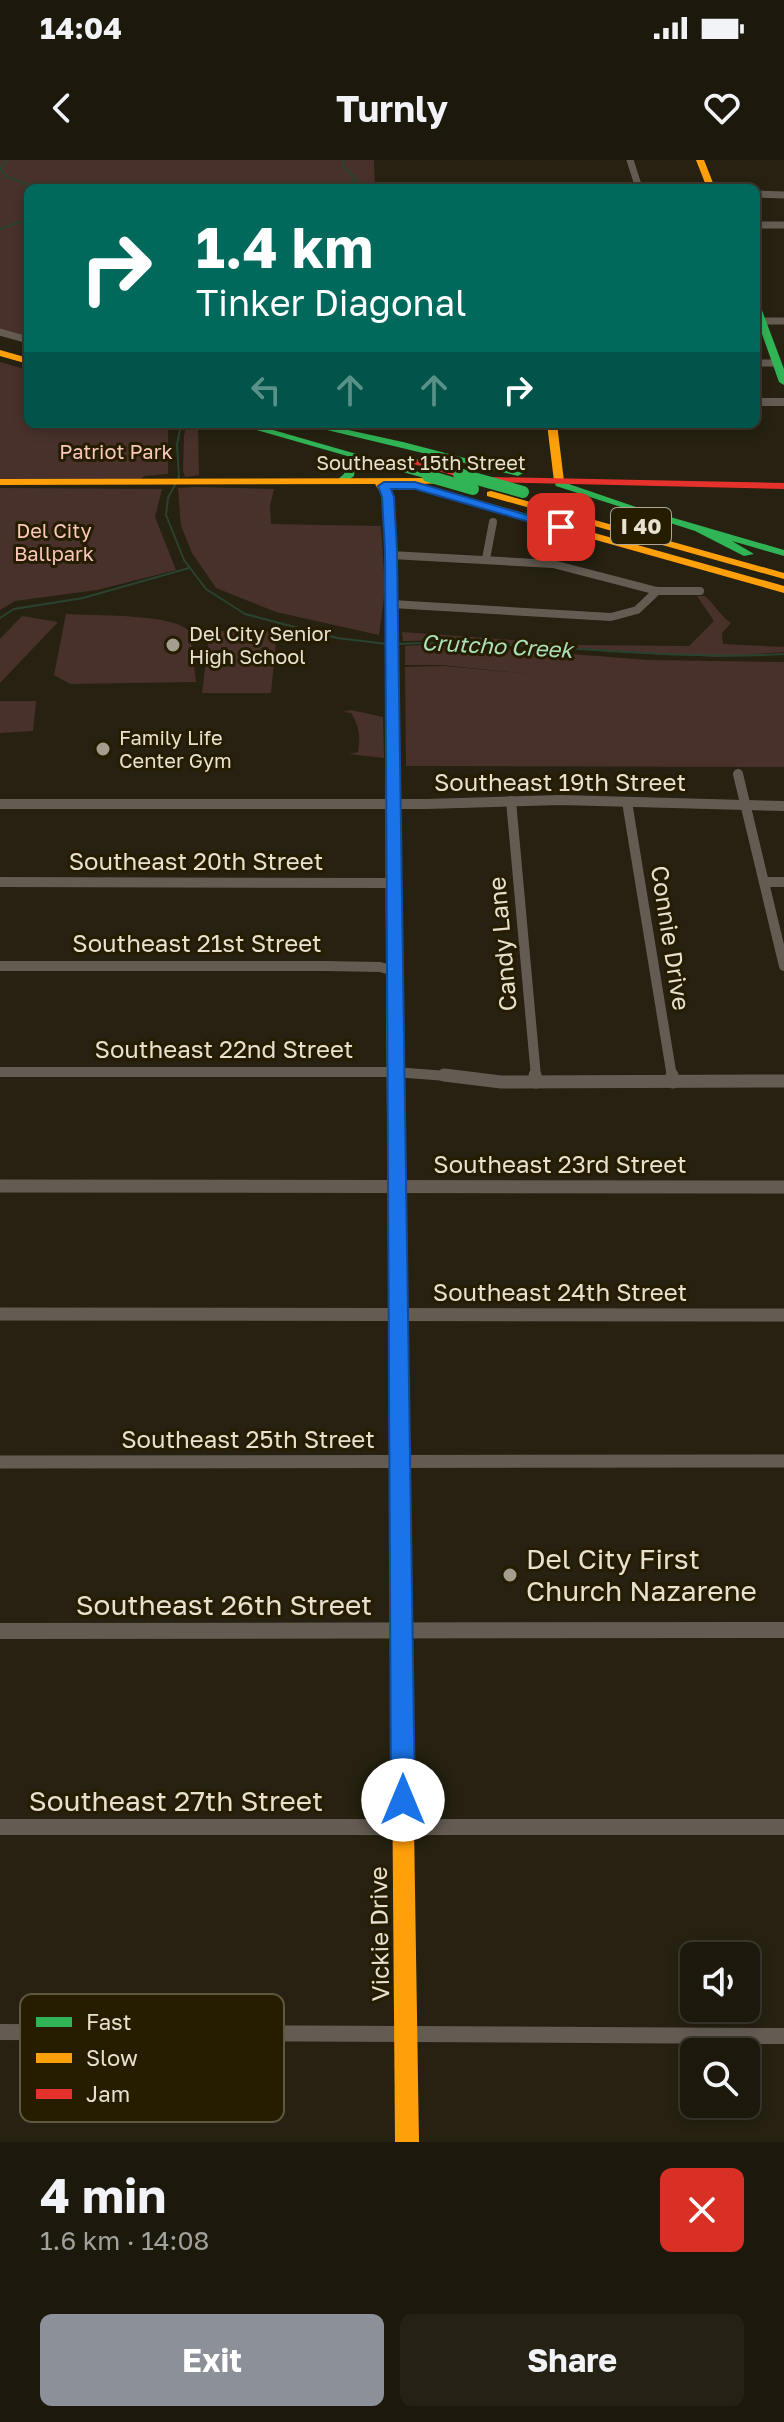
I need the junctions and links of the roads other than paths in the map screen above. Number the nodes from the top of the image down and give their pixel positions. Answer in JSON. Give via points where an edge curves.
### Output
{"nodes":[{"id":1,"x":630,"y":160,"type":"edge"},
{"id":2,"x":700,"y":160,"type":"edge"},
{"id":3,"x":638,"y":184,"type":"edge"},
{"id":4,"x":709,"y":184,"type":"edge"},
{"id":5,"x":760,"y":194,"type":"edge"},
{"id":6,"x":784,"y":195,"type":"edge"},
{"id":7,"x":760,"y":225,"type":"edge"},
{"id":8,"x":784,"y":225,"type":"edge"},
{"id":9,"x":760,"y":321,"type":"edge"},
{"id":10,"x":784,"y":321,"type":"edge"},
{"id":11,"x":0,"y":332,"type":"edge"},
{"id":12,"x":24,"y":339,"type":"edge"},
{"id":13,"x":0,"y":344,"type":"edge"},
{"id":14,"x":24,"y":351,"type":"edge"},
{"id":15,"x":0,"y":353,"type":"edge"},
{"id":16,"x":24,"y":360,"type":"edge"},
{"id":17,"x":760,"y":363,"type":"edge"},
{"id":18,"x":777,"y":363,"type":"junction"},
{"id":19,"x":784,"y":382,"type":"edge"},
{"id":20,"x":760,"y":402,"type":"edge"},
{"id":21,"x":784,"y":402,"type":"edge"},
{"id":22,"x":247,"y":428,"type":"edge"},
{"id":23,"x":250,"y":428,"type":"edge"},
{"id":24,"x":297,"y":428,"type":"edge"},
{"id":25,"x":325,"y":428,"type":"edge"},
{"id":26,"x":552,"y":428,"type":"edge"},
{"id":27,"x":347,"y":475,"type":"junction"},
{"id":28,"x":415,"y":481,"type":"junction"},
{"id":29,"x":514,"y":481,"type":"junction"},
{"id":30,"x":0,"y":482,"type":"edge"},
{"id":31,"x":559,"y":482,"type":"junction"},
{"id":32,"x":289,"y":483,"type":"junction"},
{"id":33,"x":642,"y":483,"type":"junction"},
{"id":34,"x":784,"y":483,"type":"edge"},
{"id":35,"x":379,"y":487,"type":"junction"},
{"id":36,"x":592,"y":491,"type":"junction"},
{"id":37,"x":493,"y":522,"type":"dead end"},
{"id":38,"x":698,"y":528,"type":"junction"},
{"id":39,"x":644,"y":550,"type":"junction"},
{"id":40,"x":784,"y":553,"type":"edge"},
{"id":41,"x":391,"y":555,"type":"junction"},
{"id":42,"x":486,"y":559,"type":"junction"},
{"id":43,"x":727,"y":560,"type":"junction"},
{"id":44,"x":760,"y":560,"type":"junction"},
{"id":45,"x":784,"y":567,"type":"edge"},
{"id":46,"x":784,"y":576,"type":"edge"},
{"id":47,"x":784,"y":590,"type":"edge"},
{"id":48,"x":657,"y":591,"type":"junction"},
{"id":49,"x":700,"y":591,"type":"dead end"},
{"id":50,"x":392,"y":604,"type":"junction"},
{"id":51,"x":738,"y":774,"type":"dead end"},
{"id":52,"x":511,"y":801,"type":"junction"},
{"id":53,"x":627,"y":802,"type":"junction"},
{"id":54,"x":0,"y":804,"type":"edge"},
{"id":55,"x":745,"y":804,"type":"junction"},
{"id":56,"x":391,"y":805,"type":"junction"},
{"id":57,"x":784,"y":806,"type":"edge"},
{"id":58,"x":0,"y":882,"type":"edge"},
{"id":59,"x":765,"y":882,"type":"junction"},
{"id":60,"x":784,"y":882,"type":"edge"},
{"id":61,"x":393,"y":883,"type":"junction"},
{"id":62,"x":0,"y":966,"type":"edge"},
{"id":63,"x":784,"y":966,"type":"edge"},
{"id":64,"x":394,"y":971,"type":"junction"},
{"id":65,"x":0,"y":1072,"type":"edge"},
{"id":66,"x":394,"y":1072,"type":"junction"},
{"id":67,"x":784,"y":1081,"type":"edge"},
{"id":68,"x":536,"y":1082,"type":"junction"},
{"id":69,"x":673,"y":1082,"type":"junction"},
{"id":70,"x":0,"y":1186,"type":"edge"},
{"id":71,"x":395,"y":1187,"type":"junction"},
{"id":72,"x":784,"y":1187,"type":"edge"},
{"id":73,"x":0,"y":1314,"type":"edge"},
{"id":74,"x":397,"y":1315,"type":"junction"},
{"id":75,"x":784,"y":1315,"type":"edge"},
{"id":76,"x":784,"y":1461,"type":"edge"},
{"id":77,"x":0,"y":1462,"type":"edge"},
{"id":78,"x":399,"y":1463,"type":"junction"},
{"id":79,"x":784,"y":1630,"type":"edge"},
{"id":80,"x":0,"y":1631,"type":"edge"},
{"id":81,"x":402,"y":1632,"type":"junction"},
{"id":82,"x":0,"y":1827,"type":"edge"},
{"id":83,"x":784,"y":1827,"type":"edge"},
{"id":84,"x":403,"y":1828,"type":"junction"},
{"id":85,"x":0,"y":2032,"type":"edge"},
{"id":86,"x":20,"y":2032,"type":"edge"},
{"id":87,"x":284,"y":2034,"type":"edge"},
{"id":88,"x":406,"y":2035,"type":"junction"},
{"id":89,"x":784,"y":2036,"type":"edge"},
{"id":90,"x":407,"y":2142,"type":"edge"}],
"edges":[{"from":1,"to":3,"type":"street"},
{"from":2,"to":4,"type":"main road"},
{"from":5,"to":6,"type":"street"},
{"from":7,"to":8,"type":"street"},
{"from":9,"to":10,"type":"street"},
{"from":9,"to":18,"type":"main road"},
{"from":11,"to":12,"type":"street"},
{"from":13,"to":14,"type":"main road"},
{"from":15,"to":16,"type":"main road"},
{"from":17,"to":18,"type":"street"},
{"from":18,"to":19,"type":"main road"},
{"from":20,"to":21,"type":"street"},
{"from":22,"to":27,"type":"main road"},
{"from":23,"to":28,"type":"main road","number":"I 40"},
{"from":24,"to":29,"type":"main road","number":"I 40","bridge":true,"via":[[459,474]]},
{"from":25,"to":29,"type":"main road","via":[[403,445]]},
{"from":26,"to":31,"type":"main road"},
{"from":27,"to":32,"type":"main road","name":"Southeast 15th Street"},
{"from":27,"to":35,"type":"main road"},
{"from":28,"to":29,"type":"main road","name":"Southeast 15th Street"},
{"from":28,"to":31,"type":"main road","name":"Southeast 15th Street"},
{"from":28,"to":35,"type":"main road","name":"Southeast 15th Street"},
{"from":28,"to":39,"type":"main road"},
{"from":28,"to":43,"type":"main road","number":"I 40","bridge":true,"via":[[491,494]]},
{"from":29,"to":31,"type":"main road","name":"Southeast 15th Street"},
{"from":29,"to":44,"type":"main road","number":"I 40"},
{"from":30,"to":32,"type":"main road","name":"Southeast 15th Street"},
{"from":31,"to":33,"type":"main road","name":"Southeast 15th Street"},
{"from":31,"to":36,"type":"main road"},
{"from":32,"to":35,"type":"main road","name":"Southeast 15th Street"},
{"from":33,"to":34,"type":"main road","name":"Southeast 15th Street"},
{"from":33,"to":36,"type":"main road","name":"Southeast 15th Street"},
{"from":35,"to":41,"type":"main road","name":"Vickie Drive"},
{"from":36,"to":38,"type":"main road"},
{"from":37,"to":42,"type":"street"},
{"from":38,"to":40,"type":"main road"},
{"from":38,"to":44,"type":"main road"},
{"from":39,"to":43,"type":"main road"},
{"from":39,"to":47,"type":"main road"},
{"from":41,"to":42,"type":"street"},
{"from":41,"to":50,"type":"main road","name":"Vickie Drive"},
{"from":42,"to":48,"type":"street","via":[[568,566]]},
{"from":43,"to":46,"type":"main road","number":"I 40"},
{"from":44,"to":45,"type":"main road","number":"I 40"},
{"from":48,"to":49,"type":"street"},
{"from":48,"to":50,"type":"street","via":[[637,610],[611,617]]},
{"from":50,"to":56,"type":"main road","name":"Vickie Drive"},
{"from":51,"to":55,"type":"street"},
{"from":52,"to":53,"type":"street","name":"Southeast 19th Street"},
{"from":52,"to":56,"type":"street","name":"Southeast 19th Street"},
{"from":52,"to":68,"type":"street","name":"Candy Lane"},
{"from":53,"to":55,"type":"street","name":"Southeast 19th Street"},
{"from":53,"to":69,"type":"street","name":"Connie Drive"},
{"from":54,"to":56,"type":"street","name":"Southeast 19th Street"},
{"from":55,"to":57,"type":"street","name":"Southeast 19th Street"},
{"from":55,"to":59,"type":"street"},
{"from":56,"to":61,"type":"main road","name":"Vickie Drive"},
{"from":58,"to":61,"type":"street","name":"Southeast 20th Street"},
{"from":59,"to":60,"type":"street"},
{"from":59,"to":63,"type":"street"},
{"from":61,"to":64,"type":"main road","name":"Vickie Drive"},
{"from":62,"to":64,"type":"street","name":"Southeast 21st Street","via":[[326,966]]},
{"from":64,"to":66,"type":"main road","name":"Vickie Drive"},
{"from":65,"to":66,"type":"street","name":"Southeast 22nd Street"},
{"from":66,"to":68,"type":"street","name":"Southeast 22nd Street"},
{"from":66,"to":71,"type":"main road","name":"Vickie Drive"},
{"from":67,"to":69,"type":"street","name":"Southeast 22nd Street"},
{"from":68,"to":69,"type":"street","name":"Southeast 22nd Street"},
{"from":70,"to":71,"type":"street","name":"Southeast 23rd Street"},
{"from":71,"to":72,"type":"street","name":"Southeast 23rd Street"},
{"from":71,"to":74,"type":"main road","name":"Vickie Drive"},
{"from":73,"to":74,"type":"street","name":"Southeast 24th Street"},
{"from":74,"to":75,"type":"street","name":"Southeast 24th Street"},
{"from":74,"to":78,"type":"main road","name":"Vickie Drive"},
{"from":76,"to":78,"type":"street","name":"Southeast 25th Street"},
{"from":77,"to":78,"type":"street","name":"Southeast 25th Street"},
{"from":78,"to":81,"type":"main road","name":"Vickie Drive"},
{"from":79,"to":81,"type":"street","name":"Southeast 26th Street"},
{"from":80,"to":81,"type":"street","name":"Southeast 26th Street"},
{"from":81,"to":84,"type":"main road","name":"Vickie Drive"},
{"from":82,"to":84,"type":"street","name":"Southeast 27th Street"},
{"from":83,"to":84,"type":"street","name":"Southeast 27th Street"},
{"from":84,"to":88,"type":"main road","name":"Vickie Drive"},
{"from":85,"to":86,"type":"street"},
{"from":87,"to":88,"type":"street"},
{"from":88,"to":89,"type":"street"},
{"from":88,"to":90,"type":"main road","name":"Vickie Drive"}]}
